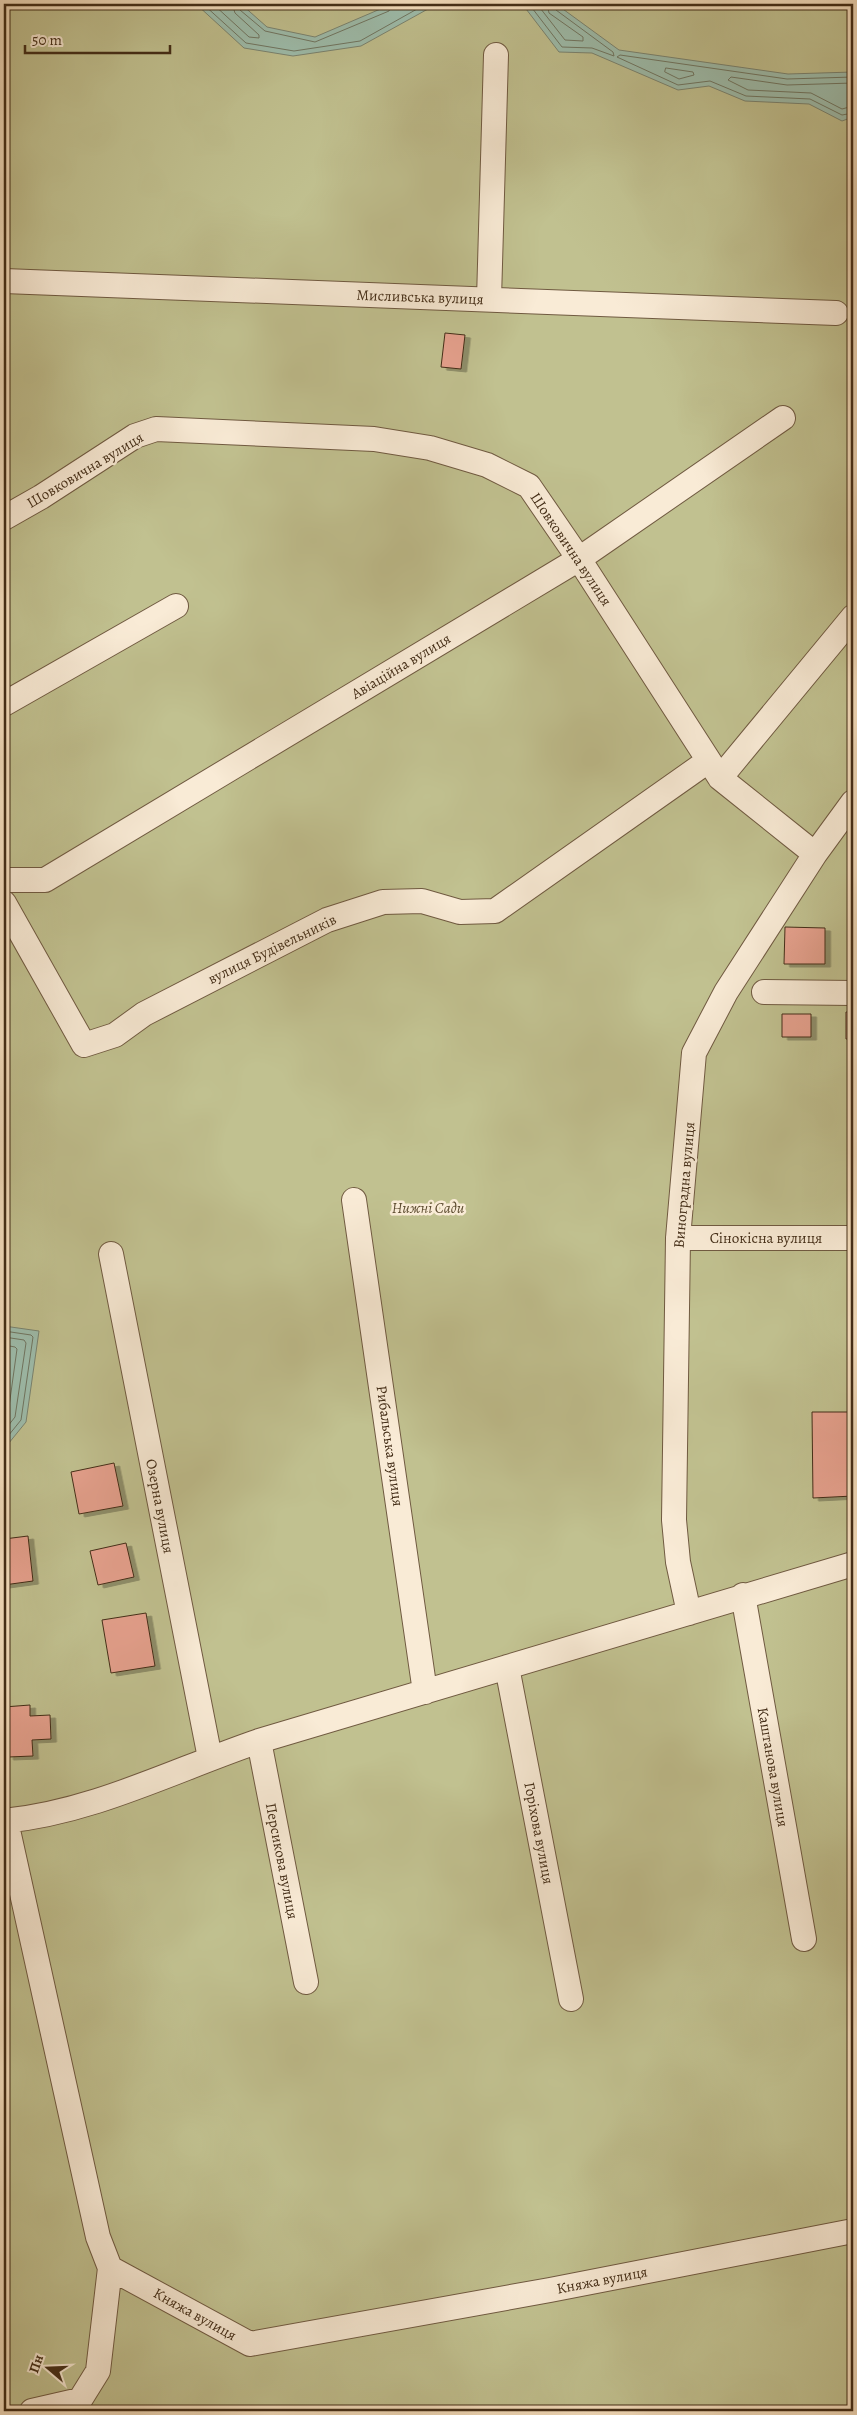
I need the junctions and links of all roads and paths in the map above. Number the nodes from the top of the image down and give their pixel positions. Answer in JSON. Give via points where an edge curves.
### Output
{"nodes":[{"id":1,"x":496,"y":55,"type":"dead end"},
{"id":2,"x":4,"y":281,"type":"edge"},
{"id":3,"x":490,"y":299,"type":"junction"},
{"id":4,"x":836,"y":313,"type":"dead end"},
{"id":5,"x":783,"y":418,"type":"dead end"},
{"id":6,"x":4,"y":518,"type":"edge"},
{"id":7,"x":579,"y":559,"type":"junction"},
{"id":8,"x":176,"y":606,"type":"dead end"},
{"id":9,"x":853,"y":616,"type":"edge"},
{"id":10,"x":4,"y":704,"type":"edge"},
{"id":11,"x":714,"y":769,"type":"junction"},
{"id":12,"x":853,"y":802,"type":"edge"},
{"id":13,"x":815,"y":854,"type":"junction"},
{"id":14,"x":4,"y":880,"type":"edge"},
{"id":15,"x":4,"y":903,"type":"edge"},
{"id":16,"x":764,"y":992,"type":"dead end"},
{"id":17,"x":853,"y":992,"type":"edge"},
{"id":18,"x":354,"y":1200,"type":"dead end"},
{"id":19,"x":678,"y":1238,"type":"junction"},
{"id":20,"x":853,"y":1238,"type":"edge"},
{"id":21,"x":111,"y":1254,"type":"dead end"},
{"id":22,"x":853,"y":1564,"type":"edge"},
{"id":23,"x":743,"y":1595,"type":"junction"},
{"id":24,"x":689,"y":1612,"type":"junction"},
{"id":25,"x":506,"y":1667,"type":"junction"},
{"id":26,"x":425,"y":1692,"type":"junction"},
{"id":27,"x":258,"y":1741,"type":"junction"},
{"id":28,"x":210,"y":1758,"type":"junction"},
{"id":29,"x":5,"y":1821,"type":"edge"},
{"id":30,"x":804,"y":1939,"type":"dead end"},
{"id":31,"x":306,"y":1982,"type":"dead end"},
{"id":32,"x":571,"y":1999,"type":"dead end"},
{"id":33,"x":853,"y":2231,"type":"edge"},
{"id":34,"x":110,"y":2268,"type":"junction"},
{"id":35,"x":32,"y":2411,"type":"edge"}],
"edges":[{"from":1,"to":3,"type":"street"},
{"from":2,"to":3,"type":"street","name":"Мисливська вулиця"},
{"from":3,"to":4,"type":"street","name":"Мисливська вулиця"},
{"from":5,"to":7,"type":"street","name":"Авіаційна вулиця"},
{"from":6,"to":7,"type":"street","name":"Шовковична вулиця","via":[[135,436],[156,429],[374,439],[430,448],[487,465],[529,486]]},
{"from":7,"to":11,"type":"street","name":"Шовковична вулиця"},
{"from":7,"to":14,"type":"street","name":"Авіаційна вулиця","via":[[45,880]]},
{"from":8,"to":10,"type":"street"},
{"from":9,"to":11,"type":"street"},
{"from":11,"to":13,"type":"street","name":"Шовковична вулиця","via":[[743,799]]},
{"from":11,"to":15,"type":"street","name":"вулиця Будівельників","via":[[495,911],[460,912],[422,901],[383,902],[327,920],[144,1014],[115,1035],[84,1045]]},
{"from":12,"to":13,"type":"street","name":"Виноградна вулиця"},
{"from":13,"to":19,"type":"street","name":"Виноградна вулиця","via":[[726,992],[694,1053]]},
{"from":16,"to":17,"type":"street"},
{"from":18,"to":26,"type":"street","name":"Рибальська вулиця"},
{"from":19,"to":20,"type":"street","name":"Сінокісна вулиця"},
{"from":19,"to":24,"type":"street","name":"Виноградна вулиця","via":[[674,1520],[678,1562]]},
{"from":21,"to":28,"type":"street","name":"Озерна вулиця"},
{"from":22,"to":23,"type":"street"},
{"from":23,"to":24,"type":"street"},
{"from":23,"to":30,"type":"street","name":"Каштанова вулиця"},
{"from":24,"to":25,"type":"street"},
{"from":25,"to":26,"type":"street"},
{"from":25,"to":32,"type":"street","name":"Горіхова вулиця"},
{"from":26,"to":27,"type":"street"},
{"from":27,"to":28,"type":"street"},
{"from":27,"to":31,"type":"street","name":"Персикова вулиця"},
{"from":28,"to":29,"type":"street","via":[[102,1801]]},
{"from":29,"to":34,"type":"street","via":[[98,2237]]},
{"from":33,"to":34,"type":"street","name":"Княжа вулиця","via":[[250,2344]]},
{"from":34,"to":35,"type":"street","via":[[98,2370],[80,2400]]}]}
